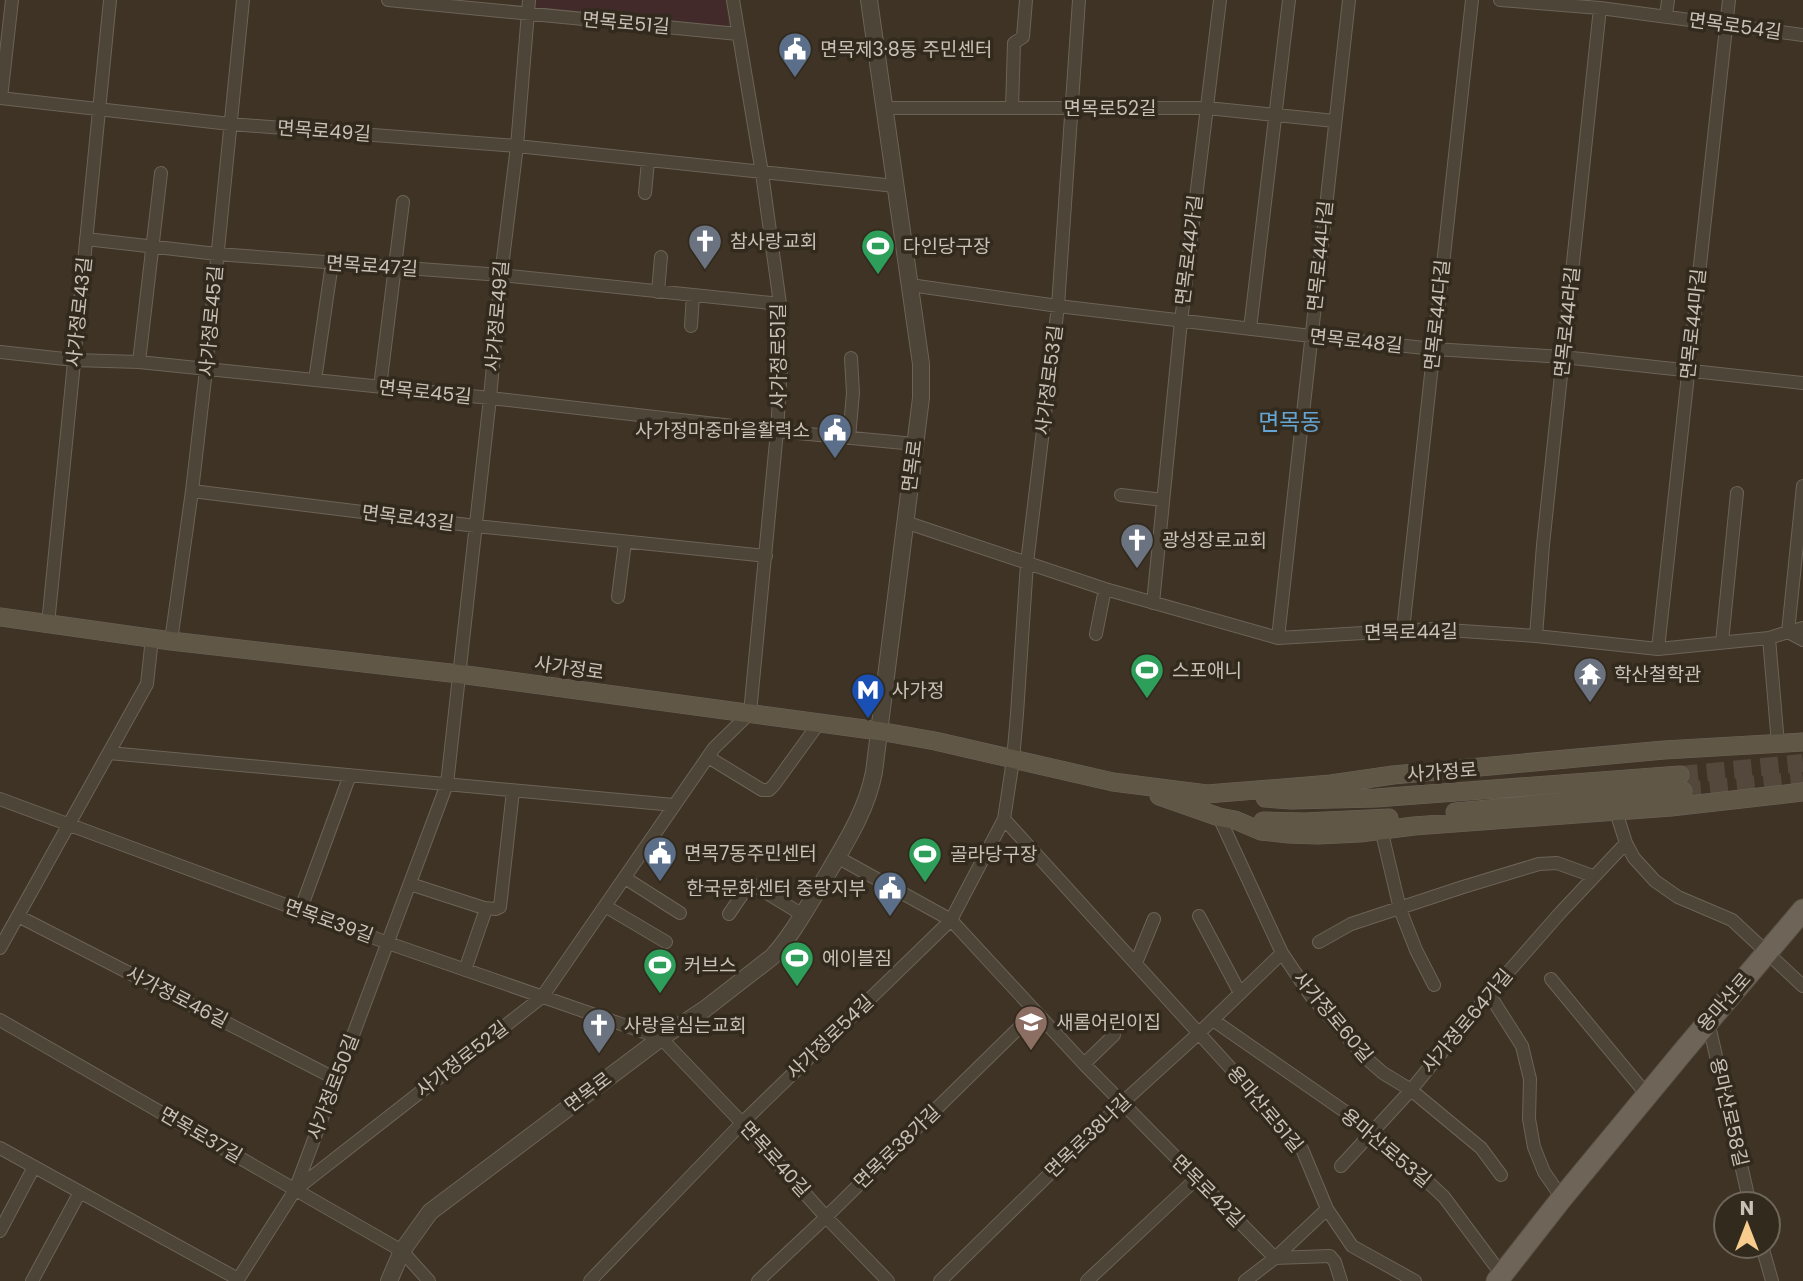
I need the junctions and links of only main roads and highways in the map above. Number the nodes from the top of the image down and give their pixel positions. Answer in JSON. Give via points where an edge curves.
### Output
{"nodes":[{"id":1,"x":0,"y":617,"type":"edge"},
{"id":2,"x":1803,"y":742,"type":"edge"},
{"id":3,"x":1129,"y":785,"type":"junction"},
{"id":4,"x":1801,"y":793,"type":"edge"},
{"id":5,"x":1207,"y":794,"type":"junction"},
{"id":6,"x":1227,"y":818,"type":"junction"},
{"id":7,"x":1803,"y":910,"type":"edge"},
{"id":8,"x":1499,"y":1278,"type":"edge"}],
"edges":[{"from":1,"to":3,"type":"main road","name":"사가정로","via":[[879,731]]},
{"from":2,"to":5,"type":"main road","via":[[1664,750]]},
{"from":3,"to":5,"type":"main road"},
{"from":3,"to":6,"type":"main road"},
{"from":4,"to":6,"type":"main road","via":[[1347,834],[1261,831]]},
{"from":5,"to":6,"type":"main road","name":"사가정로","via":[[1292,800],[1682,783],[1380,818],[1306,822]]},
{"from":7,"to":8,"type":"main road","name":"용마산로"}]}
